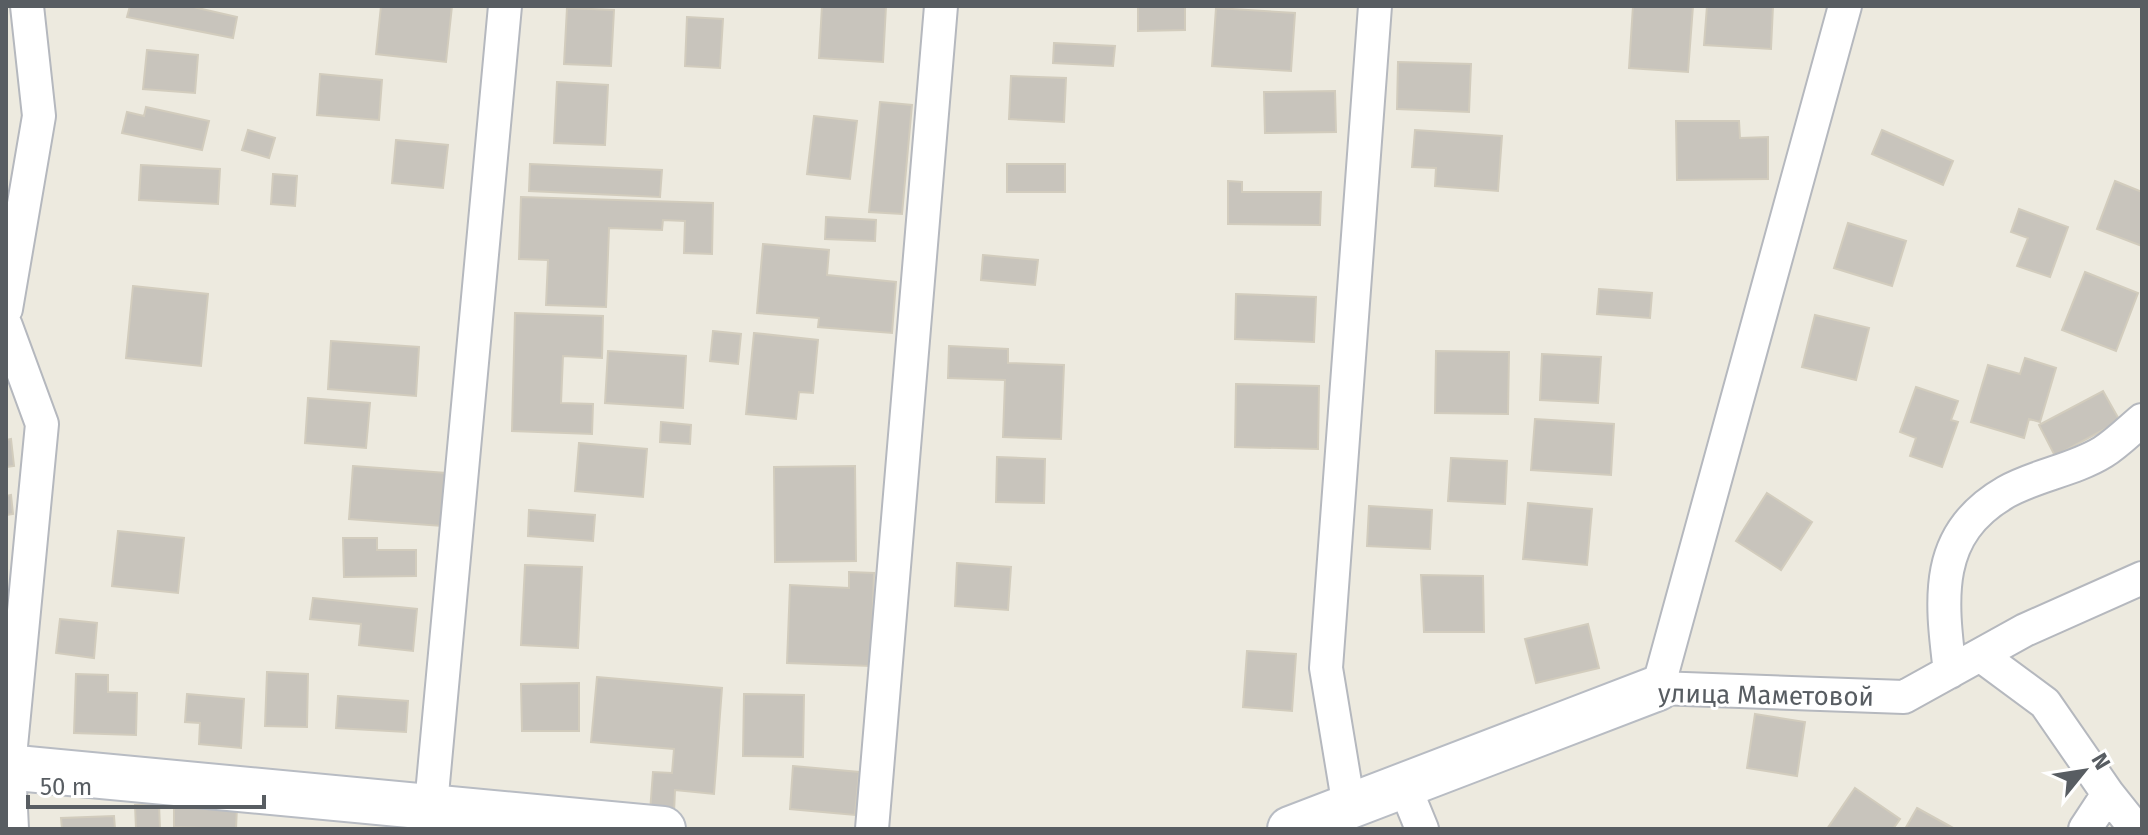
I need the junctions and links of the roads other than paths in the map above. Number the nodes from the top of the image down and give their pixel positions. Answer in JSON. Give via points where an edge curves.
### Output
{"nodes":[{"id":1,"x":27,"y":6,"type":"edge"},
{"id":2,"x":505,"y":6,"type":"edge"},
{"id":3,"x":941,"y":6,"type":"edge"},
{"id":4,"x":1375,"y":6,"type":"edge"},
{"id":5,"x":1845,"y":6,"type":"edge"},
{"id":6,"x":6,"y":309,"type":"edge"},
{"id":7,"x":6,"y":326,"type":"edge"},
{"id":8,"x":2142,"y":420,"type":"edge"},
{"id":9,"x":2142,"y":578,"type":"edge"},
{"id":10,"x":1980,"y":655,"type":"junction"},
{"id":11,"x":1950,"y":672,"type":"junction"},
{"id":12,"x":1658,"y":688,"type":"junction"},
{"id":13,"x":8,"y":767,"type":"edge"},
{"id":14,"x":1404,"y":785,"type":"junction"},
{"id":15,"x":2108,"y":794,"type":"junction"},
{"id":16,"x":1349,"y":807,"type":"junction"},
{"id":17,"x":432,"y":817,"type":"edge"},
{"id":18,"x":12,"y":829,"type":"edge"},
{"id":19,"x":663,"y":829,"type":"edge"},
{"id":20,"x":872,"y":829,"type":"edge"},
{"id":21,"x":1290,"y":829,"type":"edge"},
{"id":22,"x":1422,"y":829,"type":"edge"},
{"id":23,"x":2085,"y":829,"type":"edge"},
{"id":24,"x":2136,"y":829,"type":"edge"}],
"edges":[{"from":1,"to":6,"type":"street","via":[[39,116]]},
{"from":2,"to":17,"type":"street"},
{"from":3,"to":20,"type":"street"},
{"from":4,"to":16,"type":"street","via":[[1326,668]]},
{"from":5,"to":12,"type":"street"},
{"from":7,"to":13,"type":"street","via":[[42,424]]},
{"from":8,"to":11,"type":"street","via":[[2103,452],[2007,492],[1964,526],[1946,567],[1943,619]]},
{"from":9,"to":10,"type":"street","name":"улица Маметовой"},
{"from":10,"to":11,"type":"street","name":"улица Маметовой"},
{"from":10,"to":15,"type":"street","via":[[2045,703]]},
{"from":11,"to":12,"type":"street","name":"улица Маметовой","via":[[1904,697]]},
{"from":12,"to":14,"type":"street","name":"улица Маметовой"},
{"from":13,"to":17,"type":"street"},
{"from":13,"to":18,"type":"street"},
{"from":14,"to":16,"type":"street","name":"улица Маметовой"},
{"from":14,"to":22,"type":"street"},
{"from":15,"to":23,"type":"street"},
{"from":15,"to":24,"type":"street"},
{"from":16,"to":21,"type":"street","name":"улица Маметовой"},
{"from":17,"to":19,"type":"street"}]}
